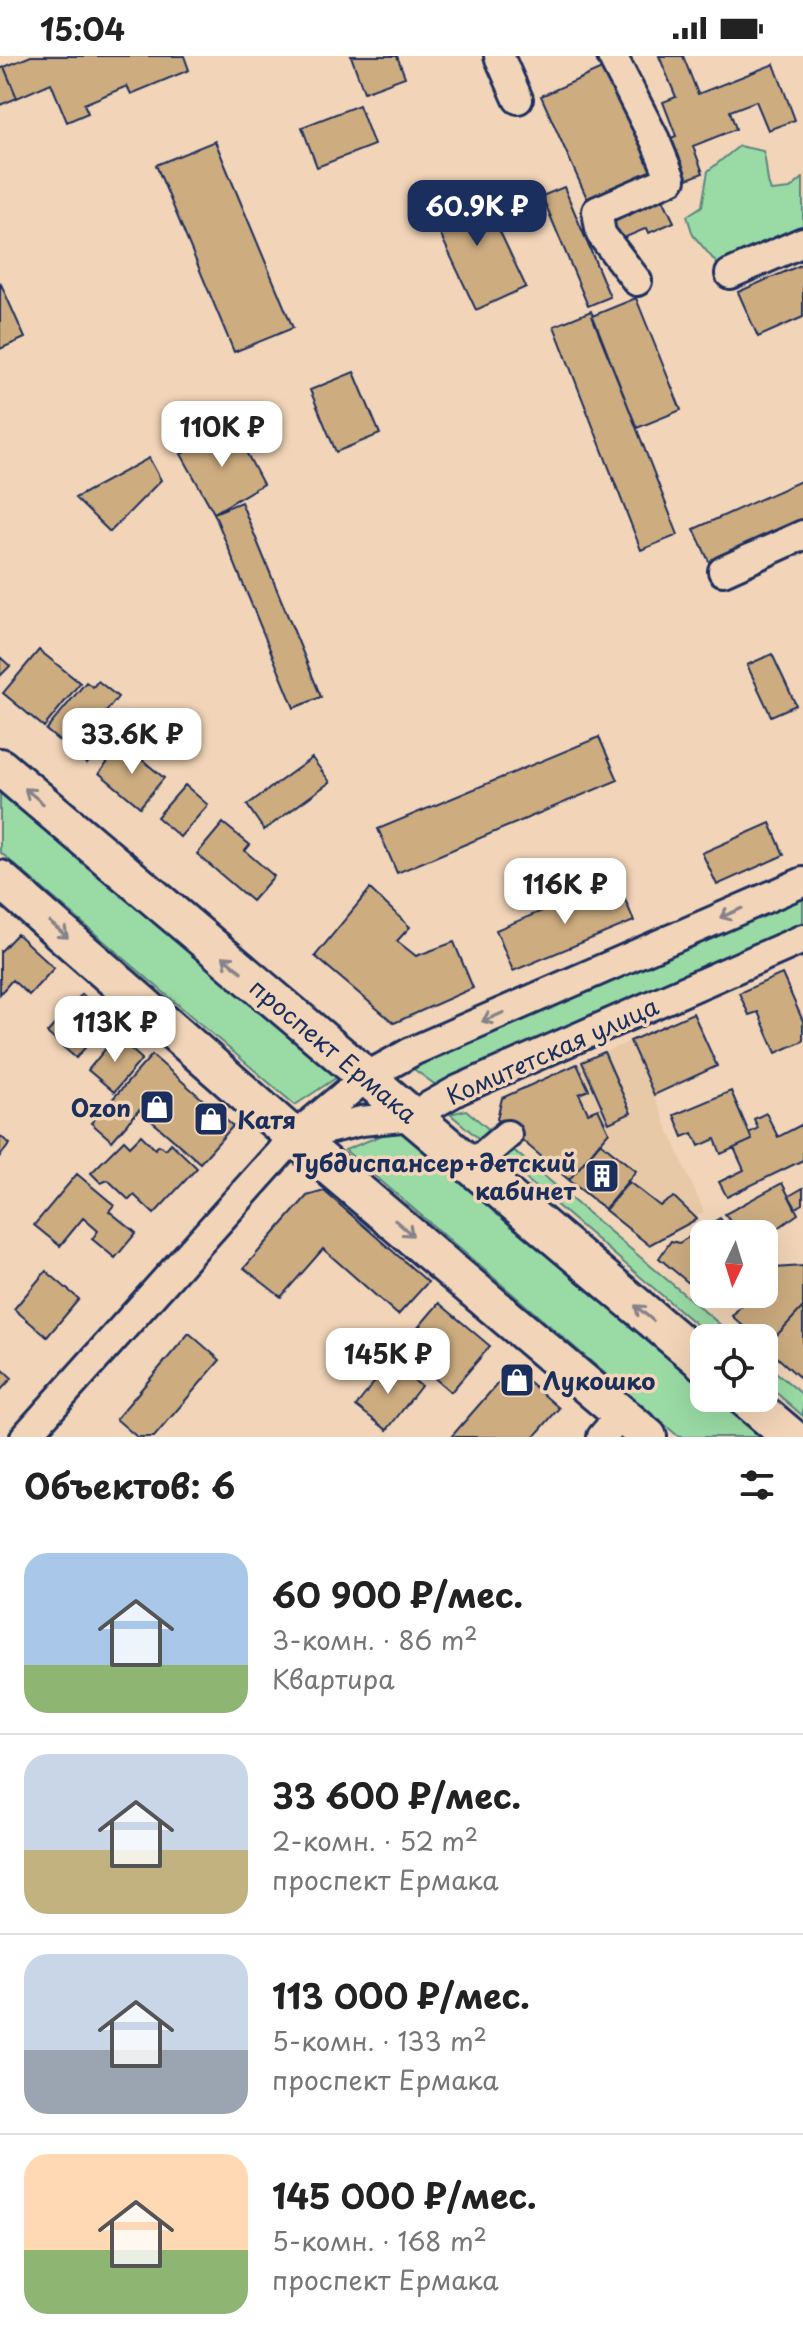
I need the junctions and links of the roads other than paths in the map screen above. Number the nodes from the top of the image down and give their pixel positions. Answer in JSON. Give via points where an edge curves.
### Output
{"nodes":[{"id":1,"x":499,"y":56,"type":"edge"},
{"id":2,"x":612,"y":56,"type":"edge"},
{"id":3,"x":518,"y":99,"type":"dead end"},
{"id":4,"x":803,"y":242,"type":"edge"},
{"id":5,"x":730,"y":274,"type":"dead end"},
{"id":6,"x":637,"y":281,"type":"dead end"},
{"id":7,"x":803,"y":535,"type":"edge"},
{"id":8,"x":723,"y":571,"type":"dead end"},
{"id":9,"x":0,"y":767,"type":"edge"},
{"id":10,"x":0,"y":879,"type":"edge"},
{"id":11,"x":803,"y":882,"type":"edge"},
{"id":12,"x":803,"y":939,"type":"edge"},
{"id":13,"x":366,"y":1077,"type":"junction"},
{"id":14,"x":412,"y":1116,"type":"junction"},
{"id":15,"x":507,"y":1135,"type":"dead end"},
{"id":16,"x":294,"y":1137,"type":"junction"},
{"id":17,"x":471,"y":1166,"type":"junction"},
{"id":18,"x":690,"y":1351,"type":"edge"},
{"id":19,"x":762,"y":1412,"type":"edge"},
{"id":20,"x":624,"y":1430,"type":"edge"},
{"id":21,"x":25,"y":1437,"type":"edge"},
{"id":22,"x":791,"y":1437,"type":"edge"}],
"edges":[{"from":1,"to":3,"type":"street"},
{"from":2,"to":6,"type":"street","via":[[671,179],[597,211],[601,234]]},
{"from":4,"to":5,"type":"street"},
{"from":7,"to":8,"type":"street"},
{"from":13,"to":9,"type":"main road","name":"проспект Ермака","one_way":true},
{"from":10,"to":16,"type":"main road","one_way":true},
{"from":11,"to":13,"type":"street","one_way":true,"via":[[413,1051]]},
{"from":12,"to":14,"type":"street","name":"Комитетская улица","via":[[458,1090]]},
{"from":13,"to":14,"type":"main road","name":"проспект Ермака"},
{"from":13,"to":16,"type":"street"},
{"from":14,"to":16,"type":"street","name":"Комитетская улица","via":[[361,1121]]},
{"from":14,"to":17,"type":"main road","name":"проспект Ермака"},
{"from":15,"to":17,"type":"street"},
{"from":16,"to":20,"type":"main road","one_way":true},
{"from":16,"to":21,"type":"street"},
{"from":18,"to":17,"type":"main road","name":"проспект Ермака","one_way":true},
{"from":19,"to":22,"type":"main road"}]}
